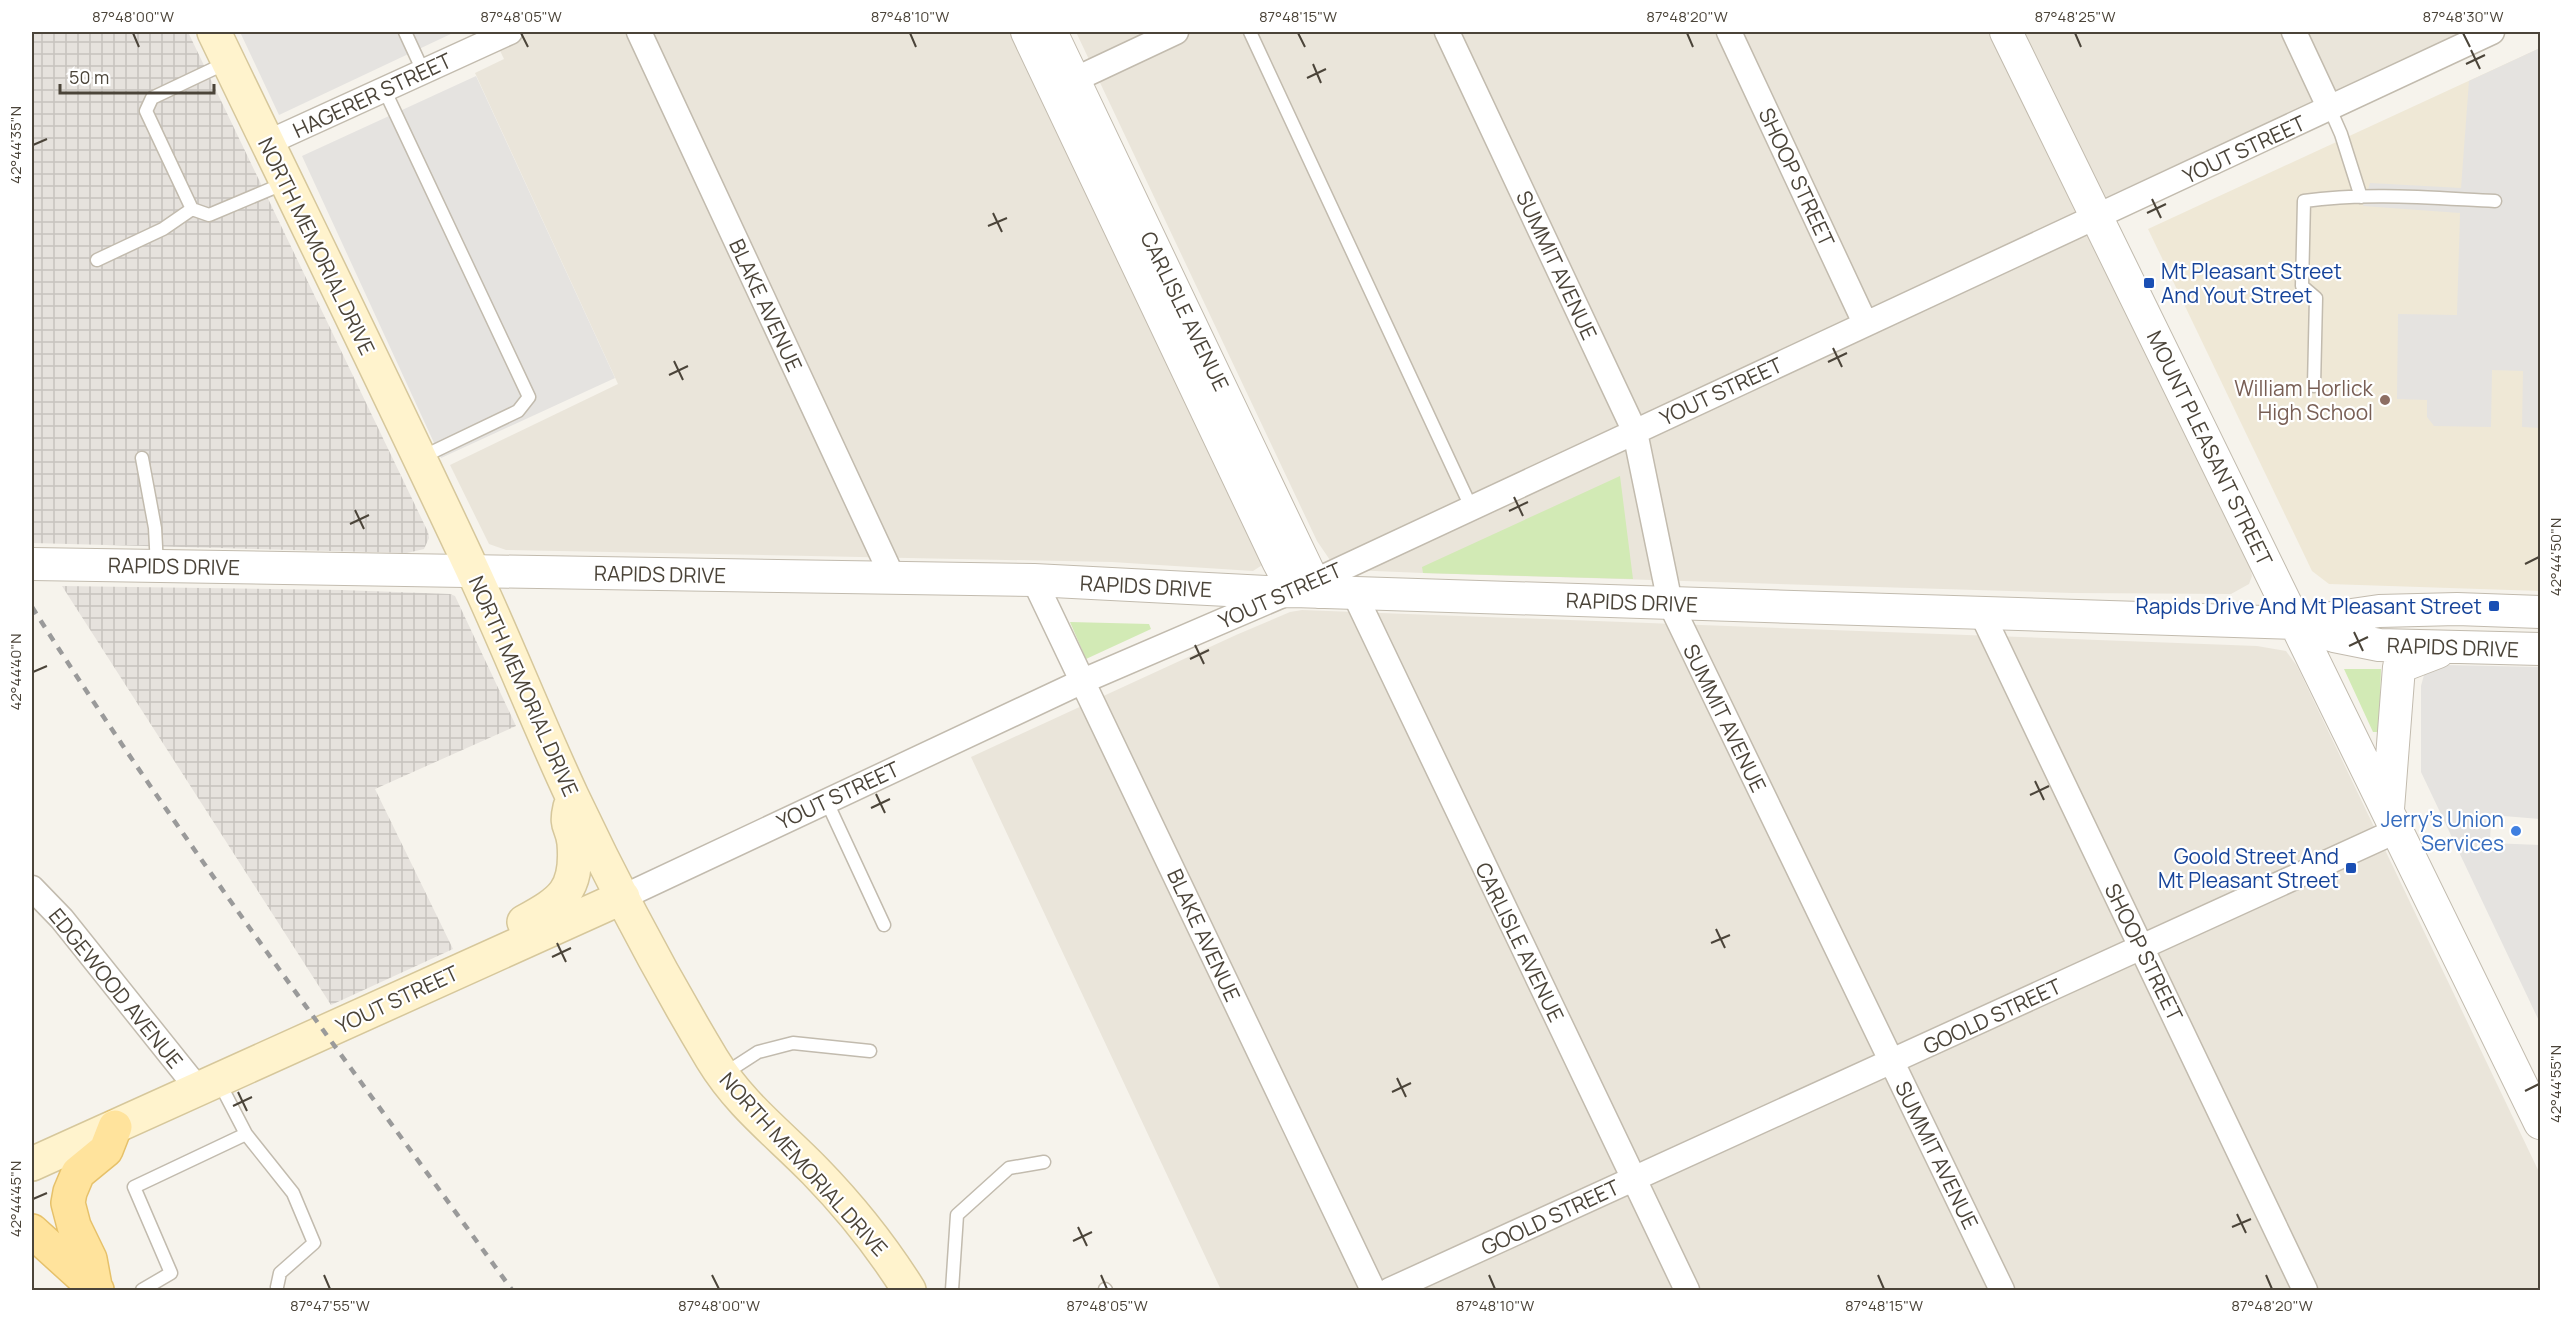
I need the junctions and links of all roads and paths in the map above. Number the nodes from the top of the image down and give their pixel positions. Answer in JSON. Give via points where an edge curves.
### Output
{"nodes":[{"id":1,"x":214,"y":32,"type":"edge"},
{"id":2,"x":405,"y":32,"type":"edge"},
{"id":3,"x":510,"y":32,"type":"edge"},
{"id":4,"x":639,"y":32,"type":"edge"},
{"id":5,"x":1027,"y":32,"type":"edge"},
{"id":6,"x":1051,"y":32,"type":"edge"},
{"id":7,"x":1176,"y":32,"type":"edge"},
{"id":8,"x":1250,"y":32,"type":"edge"},
{"id":9,"x":1447,"y":32,"type":"edge"},
{"id":10,"x":1729,"y":32,"type":"edge"},
{"id":11,"x":2006,"y":32,"type":"edge"},
{"id":12,"x":2294,"y":32,"type":"edge"},
{"id":13,"x":2492,"y":32,"type":"edge"},
{"id":14,"x":228,"y":62,"type":"junction"},
{"id":15,"x":423,"y":71,"type":"junction"},
{"id":16,"x":1064,"y":85,"type":"junction"},
{"id":17,"x":384,"y":89,"type":"junction"},
{"id":18,"x":2330,"y":109,"type":"junction"},
{"id":19,"x":267,"y":143,"type":"junction"},
{"id":20,"x":286,"y":182,"type":"junction"},
{"id":21,"x":2361,"y":198,"type":"junction"},
{"id":22,"x":2495,"y":201,"type":"dead end"},
{"id":23,"x":192,"y":209,"type":"junction"},
{"id":24,"x":2096,"y":218,"type":"junction"},
{"id":25,"x":97,"y":260,"type":"dead end"},
{"id":26,"x":1865,"y":323,"type":"junction"},
{"id":27,"x":2314,"y":386,"type":"dead end"},
{"id":28,"x":1635,"y":432,"type":"junction"},
{"id":29,"x":142,"y":458,"type":"dead end"},
{"id":30,"x":419,"y":458,"type":"junction"},
{"id":31,"x":1471,"y":507,"type":"junction"},
{"id":32,"x":32,"y":564,"type":"edge"},
{"id":33,"x":157,"y":566,"type":"junction"},
{"id":34,"x":473,"y":571,"type":"junction"},
{"id":35,"x":893,"y":578,"type":"junction"},
{"id":36,"x":1034,"y":580,"type":"junction"},
{"id":37,"x":1309,"y":588,"type":"junction"},
{"id":38,"x":1354,"y":593,"type":"junction"},
{"id":39,"x":1670,"y":603,"type":"junction"},
{"id":40,"x":2541,"y":612,"type":"edge"},
{"id":41,"x":1982,"y":614,"type":"junction"},
{"id":42,"x":2296,"y":623,"type":"junction"},
{"id":43,"x":2456,"y":646,"type":"junction"},
{"id":44,"x":2541,"y":649,"type":"edge"},
{"id":45,"x":1083,"y":681,"type":"junction"},
{"id":46,"x":572,"y":796,"type":"junction"},
{"id":47,"x":826,"y":801,"type":"junction"},
{"id":48,"x":2393,"y":820,"type":"junction"},
{"id":49,"x":32,"y":888,"type":"edge"},
{"id":50,"x":623,"y":897,"type":"junction"},
{"id":51,"x":884,"y":925,"type":"dead end"},
{"id":52,"x":2141,"y":948,"type":"junction"},
{"id":53,"x":503,"y":950,"type":"junction"},
{"id":54,"x":870,"y":1051,"type":"dead end"},
{"id":55,"x":1892,"y":1062,"type":"junction"},
{"id":56,"x":723,"y":1075,"type":"junction"},
{"id":57,"x":208,"y":1084,"type":"junction"},
{"id":58,"x":2541,"y":1123,"type":"edge"},
{"id":59,"x":115,"y":1127,"type":"junction"},
{"id":60,"x":246,"y":1134,"type":"junction"},
{"id":61,"x":1044,"y":1162,"type":"dead end"},
{"id":62,"x":32,"y":1164,"type":"edge"},
{"id":63,"x":1634,"y":1179,"type":"junction"},
{"id":64,"x":32,"y":1231,"type":"edge"},
{"id":65,"x":96,"y":1288,"type":"edge"},
{"id":66,"x":274,"y":1289,"type":"edge"},
{"id":67,"x":142,"y":1290,"type":"edge"},
{"id":68,"x":909,"y":1290,"type":"edge"},
{"id":69,"x":952,"y":1290,"type":"edge"},
{"id":70,"x":1373,"y":1290,"type":"edge"},
{"id":71,"x":1390,"y":1290,"type":"edge"},
{"id":72,"x":1687,"y":1290,"type":"edge"},
{"id":73,"x":2002,"y":1290,"type":"edge"},
{"id":74,"x":2305,"y":1290,"type":"edge"}],
"edges":[{"from":1,"to":14,"type":"main road","name":"NORTH MEMORIAL DRIVE"},
{"from":2,"to":15,"type":"lane"},
{"from":3,"to":15,"type":"street","name":"HAGERER STREET"},
{"from":4,"to":35,"type":"street","name":"BLAKE AVENUE"},
{"from":5,"to":16,"type":"street","name":"CARLISLE AVENUE"},
{"from":6,"to":16,"type":"street","name":"CARLISLE AVENUE"},
{"from":7,"to":16,"type":"street"},
{"from":8,"to":31,"type":"lane"},
{"from":9,"to":28,"type":"street","name":"SUMMIT AVENUE"},
{"from":10,"to":26,"type":"street","name":"SHOOP STREET"},
{"from":11,"to":24,"type":"street","name":"MOUNT PLEASANT STREET"},
{"from":12,"to":18,"type":"street"},
{"from":13,"to":18,"type":"street","name":"YOUT STREET"},
{"from":14,"to":19,"type":"main road","name":"NORTH MEMORIAL DRIVE"},
{"from":14,"to":23,"type":"lane","via":[[152,98],[146,111]]},
{"from":15,"to":17,"type":"street","name":"HAGERER STREET"},
{"from":16,"to":37,"type":"street","name":"CARLISLE AVENUE","via":[[1278,561]]},
{"from":17,"to":19,"type":"street","name":"HAGERER STREET"},
{"from":17,"to":30,"type":"lane","via":[[529,397],[519,411]]},
{"from":18,"to":21,"type":"lane"},
{"from":18,"to":24,"type":"street","name":"YOUT STREET"},
{"from":19,"to":20,"type":"main road","name":"NORTH MEMORIAL DRIVE"},
{"from":20,"to":23,"type":"lane","via":[[208,215]]},
{"from":20,"to":30,"type":"main road","name":"NORTH MEMORIAL DRIVE"},
{"from":21,"to":22,"type":"lane"},
{"from":21,"to":27,"type":"lane","via":[[2304,201],[2302,286],[2316,298]]},
{"from":23,"to":25,"type":"lane","via":[[163,229]]},
{"from":24,"to":26,"type":"street","name":"YOUT STREET"},
{"from":24,"to":42,"type":"street","name":"MOUNT PLEASANT STREET"},
{"from":26,"to":28,"type":"street","name":"YOUT STREET"},
{"from":28,"to":31,"type":"street","name":"YOUT STREET"},
{"from":28,"to":39,"type":"street","name":"SUMMIT AVENUE"},
{"from":29,"to":33,"type":"lane","via":[[155,528]]},
{"from":30,"to":34,"type":"main road","name":"NORTH MEMORIAL DRIVE"},
{"from":31,"to":37,"type":"street","name":"YOUT STREET"},
{"from":32,"to":33,"type":"street","name":"RAPIDS DRIVE"},
{"from":33,"to":34,"type":"street","name":"RAPIDS DRIVE"},
{"from":34,"to":35,"type":"street","name":"RAPIDS DRIVE"},
{"from":34,"to":46,"type":"main road","name":"NORTH MEMORIAL DRIVE"},
{"from":35,"to":36,"type":"street","name":"RAPIDS DRIVE"},
{"from":36,"to":37,"type":"street","name":"RAPIDS DRIVE","via":[[1266,592]]},
{"from":36,"to":45,"type":"street","name":"BLAKE AVENUE"},
{"from":37,"to":38,"type":"street","name":"RAPIDS DRIVE"},
{"from":37,"to":45,"type":"street","name":"YOUT STREET"},
{"from":38,"to":39,"type":"street","name":"RAPIDS DRIVE"},
{"from":38,"to":63,"type":"street","name":"CARLISLE AVENUE"},
{"from":39,"to":41,"type":"street","name":"RAPIDS DRIVE"},
{"from":39,"to":55,"type":"street","name":"SUMMIT AVENUE"},
{"from":40,"to":42,"type":"street","name":"RAPIDS DRIVE","via":[[2379,611]]},
{"from":41,"to":42,"type":"street","name":"RAPIDS DRIVE"},
{"from":41,"to":52,"type":"street","name":"SHOOP STREET"},
{"from":42,"to":43,"type":"street","name":"RAPIDS DRIVE","via":[[2379,645]]},
{"from":42,"to":48,"type":"street","name":"MOUNT PLEASANT STREET"},
{"from":43,"to":44,"type":"street","name":"RAPIDS DRIVE"},
{"from":43,"to":48,"type":"street","via":[[2399,667]]},
{"from":45,"to":47,"type":"street","name":"YOUT STREET"},
{"from":45,"to":70,"type":"street","name":"BLAKE AVENUE"},
{"from":46,"to":50,"type":"main road","name":"NORTH MEMORIAL DRIVE"},
{"from":46,"to":53,"type":"main road","via":[[567,820],[574,840],[574,860],[565,894],[556,905],[519,925]]},
{"from":47,"to":50,"type":"street","name":"YOUT STREET"},
{"from":47,"to":51,"type":"lane"},
{"from":48,"to":52,"type":"street","name":"GOOLD STREET"},
{"from":48,"to":58,"type":"street","name":"MOUNT PLEASANT STREET"},
{"from":49,"to":57,"type":"street","name":"EDGEWOOD AVENUE"},
{"from":50,"to":53,"type":"main road","name":"YOUT STREET"},
{"from":50,"to":56,"type":"main road","name":"NORTH MEMORIAL DRIVE"},
{"from":52,"to":55,"type":"street","name":"GOOLD STREET"},
{"from":52,"to":74,"type":"street","name":"SHOOP STREET"},
{"from":53,"to":57,"type":"main road","name":"YOUT STREET"},
{"from":54,"to":56,"type":"lane","via":[[794,1043],[758,1052]]},
{"from":55,"to":63,"type":"street","name":"GOOLD STREET"},
{"from":55,"to":73,"type":"street","name":"SUMMIT AVENUE"},
{"from":56,"to":68,"type":"main road","name":"NORTH MEMORIAL DRIVE","via":[[756,1116],[859,1218]]},
{"from":57,"to":59,"type":"main road","name":"YOUT STREET"},
{"from":57,"to":60,"type":"lane"},
{"from":59,"to":62,"type":"main road","name":"YOUT STREET"},
{"from":59,"to":65,"type":"main road","via":[[106,1150],[78,1173],[68,1203],[90,1259]]},
{"from":60,"to":66,"type":"lane","via":[[293,1193],[314,1243],[280,1273]]},
{"from":60,"to":67,"type":"lane","via":[[134,1186],[171,1273]]},
{"from":61,"to":69,"type":"lane","via":[[1009,1168],[957,1215]]},
{"from":63,"to":71,"type":"street","name":"GOOLD STREET"},
{"from":63,"to":72,"type":"street","name":"CARLISLE AVENUE"},
{"from":64,"to":65,"type":"main road"}]}
